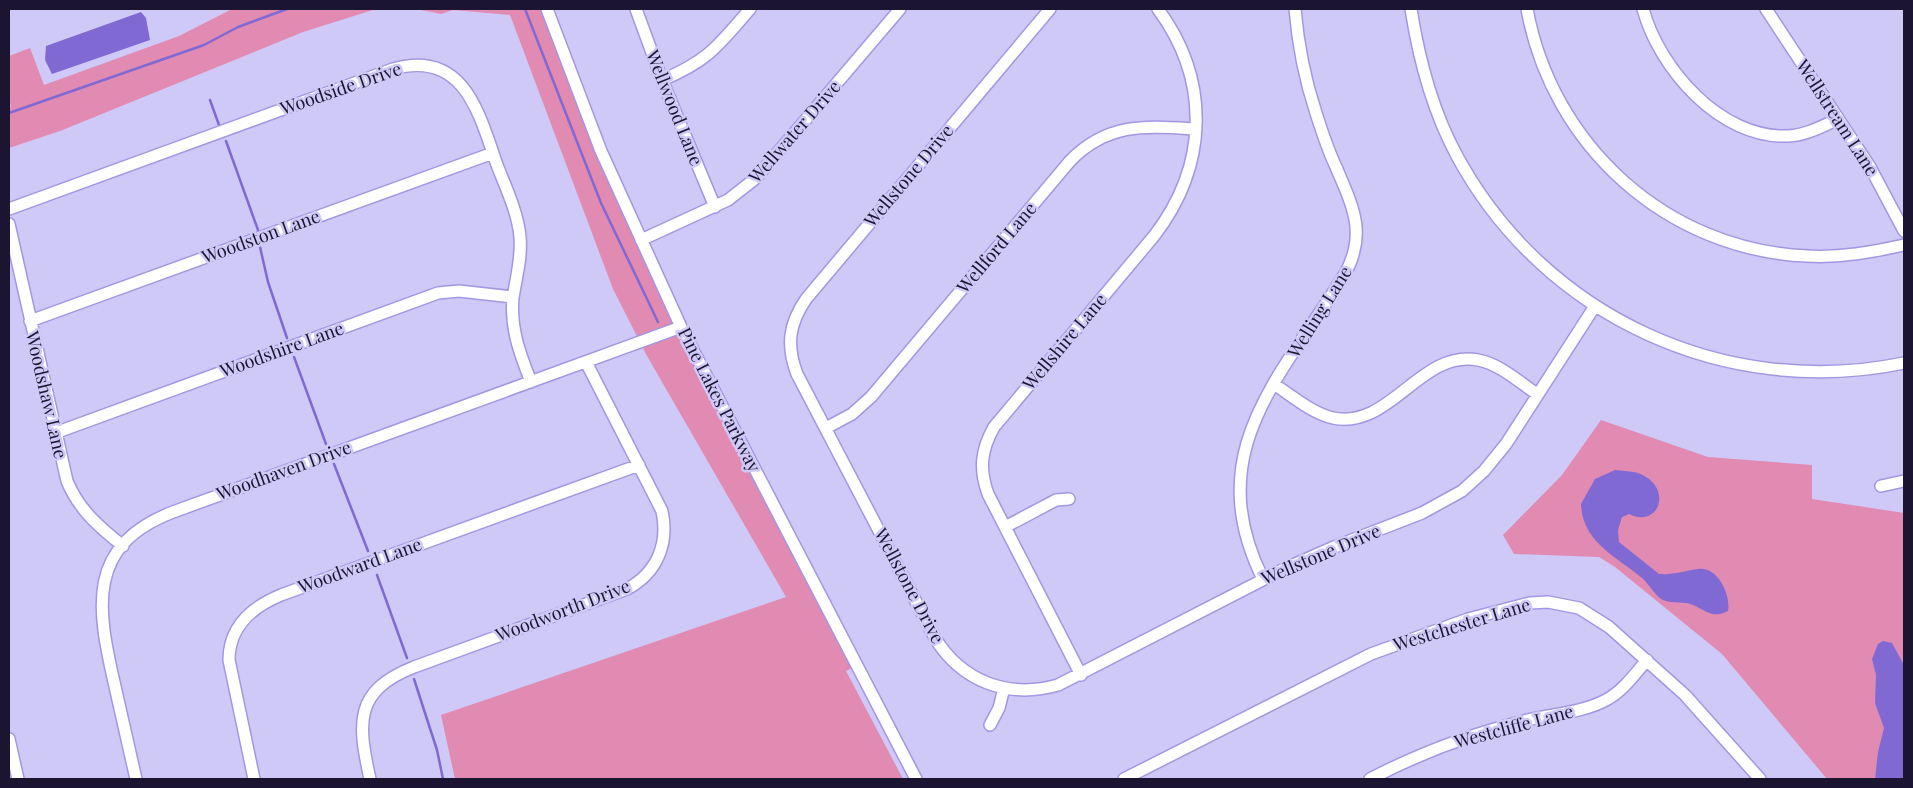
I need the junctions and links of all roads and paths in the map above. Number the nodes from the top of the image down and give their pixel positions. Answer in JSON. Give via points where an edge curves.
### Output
{"nodes":[{"id":1,"x":547,"y":9,"type":"edge"},
{"id":2,"x":636,"y":9,"type":"edge"},
{"id":3,"x":750,"y":9,"type":"edge"},
{"id":4,"x":900,"y":9,"type":"edge"},
{"id":5,"x":1050,"y":9,"type":"edge"},
{"id":6,"x":1158,"y":9,"type":"edge"},
{"id":7,"x":1295,"y":9,"type":"edge"},
{"id":8,"x":1411,"y":9,"type":"edge"},
{"id":9,"x":1527,"y":9,"type":"edge"},
{"id":10,"x":1643,"y":9,"type":"edge"},
{"id":11,"x":1766,"y":9,"type":"edge"},
{"id":12,"x":662,"y":80,"type":"junction"},
{"id":13,"x":1838,"y":119,"type":"junction"},
{"id":14,"x":1196,"y":129,"type":"junction"},
{"id":15,"x":493,"y":153,"type":"junction"},
{"id":16,"x":715,"y":207,"type":"junction"},
{"id":17,"x":9,"y":209,"type":"edge"},
{"id":18,"x":9,"y":224,"type":"edge"},
{"id":19,"x":1904,"y":231,"type":"edge"},
{"id":20,"x":641,"y":240,"type":"junction"},
{"id":21,"x":1904,"y":245,"type":"edge"},
{"id":22,"x":513,"y":297,"type":"junction"},
{"id":23,"x":1595,"y":306,"type":"junction"},
{"id":24,"x":30,"y":322,"type":"junction"},
{"id":25,"x":681,"y":327,"type":"junction"},
{"id":26,"x":586,"y":362,"type":"junction"},
{"id":27,"x":1904,"y":362,"type":"edge"},
{"id":28,"x":531,"y":382,"type":"junction"},
{"id":29,"x":1274,"y":384,"type":"junction"},
{"id":30,"x":1538,"y":394,"type":"junction"},
{"id":31,"x":826,"y":428,"type":"junction"},
{"id":32,"x":55,"y":433,"type":"junction"},
{"id":33,"x":639,"y":466,"type":"junction"},
{"id":34,"x":1904,"y":480,"type":"edge"},
{"id":35,"x":1881,"y":486,"type":"dead end"},
{"id":36,"x":1070,"y":499,"type":"dead end"},
{"id":37,"x":1004,"y":527,"type":"junction"},
{"id":38,"x":123,"y":546,"type":"junction"},
{"id":39,"x":1263,"y":579,"type":"junction"},
{"id":40,"x":1647,"y":660,"type":"junction"},
{"id":41,"x":1081,"y":675,"type":"junction"},
{"id":42,"x":1004,"y":688,"type":"junction"},
{"id":43,"x":990,"y":725,"type":"dead end"},
{"id":44,"x":9,"y":739,"type":"edge"},
{"id":45,"x":1131,"y":778,"type":"edge"},
{"id":46,"x":1755,"y":778,"type":"edge"},
{"id":47,"x":18,"y":779,"type":"edge"},
{"id":48,"x":136,"y":779,"type":"edge"},
{"id":49,"x":254,"y":779,"type":"edge"},
{"id":50,"x":370,"y":779,"type":"edge"},
{"id":51,"x":916,"y":779,"type":"edge"},
{"id":52,"x":1370,"y":779,"type":"edge"}],
"edges":[{"from":1,"to":20,"type":"street","name":"Pine Lakes Parkway","via":[[584,108]]},
{"from":2,"to":12,"type":"street","name":"Wellwood Lane"},
{"from":3,"to":12,"type":"street","via":[[710,54]]},
{"from":4,"to":16,"type":"street","name":"Wellwater Drive","via":[[767,167],[740,192]]},
{"from":5,"to":31,"type":"street","name":"Wellstone Drive","via":[[796,314],[789,338],[790,356]]},
{"from":6,"to":14,"type":"street","name":"Wellshire Lane","via":[[1172,30],[1186,62],[1194,95]]},
{"from":7,"to":29,"type":"street","name":"Welling Lane","via":[[1312,99],[1331,155],[1352,202],[1357,236],[1346,272]]},
{"from":8,"to":23,"type":"street","via":[[1432,100],[1468,175],[1529,252]]},
{"from":9,"to":21,"type":"street","via":[[1544,70],[1569,119],[1611,171],[1663,212],[1722,240],[1771,253],[1843,256]]},
{"from":10,"to":13,"type":"street","via":[[1653,38],[1666,60],[1692,92],[1722,116],[1751,130],[1780,136],[1806,133]]},
{"from":11,"to":13,"type":"street","name":"Wellstream Lane"},
{"from":12,"to":16,"type":"street","name":"Wellwood Lane"},
{"from":13,"to":19,"type":"street","name":"Wellstream Lane","via":[[1870,167]]},
{"from":14,"to":31,"type":"street","name":"Wellford Lane","via":[[1130,128],[1106,135],[1083,148],[871,397],[852,414]]},
{"from":14,"to":37,"type":"street","name":"Wellshire Lane","via":[[1188,176],[1167,219],[987,438],[981,461],[984,482]]},
{"from":15,"to":17,"type":"street","name":"Woodside Drive","via":[[474,104],[460,84],[436,69],[406,66]]},
{"from":15,"to":22,"type":"street","name":"Woodside Drive","via":[[519,232],[520,250]]},
{"from":15,"to":24,"type":"street","name":"Woodston Lane"},
{"from":16,"to":20,"type":"street","name":"Wellwater Drive"},
{"from":18,"to":24,"type":"street","name":"Woodshaw Lane"},
{"from":20,"to":25,"type":"street","name":"Pine Lakes Parkway"},
{"from":22,"to":28,"type":"street","name":"Woodside Drive","via":[[514,336]]},
{"from":22,"to":32,"type":"street","name":"Woodshire Lane","via":[[459,291],[438,293]]},
{"from":23,"to":27,"type":"street","via":[[1662,341],[1756,368],[1834,372]]},
{"from":23,"to":30,"type":"street","name":"Wellstone Drive"},
{"from":24,"to":32,"type":"street","name":"Woodshaw Lane"},
{"from":25,"to":26,"type":"street","name":"Woodhaven Drive"},
{"from":25,"to":51,"type":"street","name":"Pine Lakes Parkway"},
{"from":26,"to":28,"type":"street","name":"Woodhaven Drive"},
{"from":26,"to":33,"type":"street","name":"Woodworth Drive"},
{"from":28,"to":38,"type":"street","name":"Woodhaven Drive","via":[[165,515],[146,525]]},
{"from":29,"to":30,"type":"street","via":[[1316,412],[1345,419],[1370,413],[1432,370],[1460,359],[1472,359],[1488,363]]},
{"from":29,"to":39,"type":"street","name":"Welling Lane","via":[[1249,432],[1240,477],[1245,535]]},
{"from":30,"to":39,"type":"street","name":"Wellstone Drive","via":[[1494,459],[1462,491],[1422,513]]},
{"from":31,"to":42,"type":"street","name":"Wellstone Drive","via":[[939,645],[966,672]]},
{"from":32,"to":38,"type":"street","name":"Woodshaw Lane","via":[[65,475],[76,500],[94,522]]},
{"from":33,"to":49,"type":"street","name":"Woodward Lane","via":[[281,595],[252,610],[236,631],[229,660]]},
{"from":33,"to":50,"type":"street","name":"Woodworth Drive","via":[[662,511],[665,532],[659,557],[647,575],[635,585],[610,596],[414,667],[386,681],[372,696],[362,720]]},
{"from":34,"to":35,"type":"street"},
{"from":36,"to":37,"type":"street","via":[[1056,500]]},
{"from":37,"to":41,"type":"street","name":"Wellshire Lane"},
{"from":38,"to":48,"type":"street","name":"Woodhaven Drive","via":[[107,574],[101,610]]},
{"from":39,"to":41,"type":"street","name":"Wellstone Drive"},
{"from":40,"to":45,"type":"street","name":"Westchester Lane","via":[[1605,624],[1579,608],[1556,602],[1525,605],[1436,629],[1370,654]]},
{"from":40,"to":46,"type":"street","name":"Westchester Lane","via":[[1699,709]]},
{"from":40,"to":52,"type":"street","name":"Westcliffe Lane","via":[[1622,688],[1599,704],[1523,721],[1471,737]]},
{"from":41,"to":42,"type":"street","name":"Wellstone Drive","via":[[1043,689]]},
{"from":42,"to":43,"type":"street"},
{"from":44,"to":47,"type":"street"}]}
